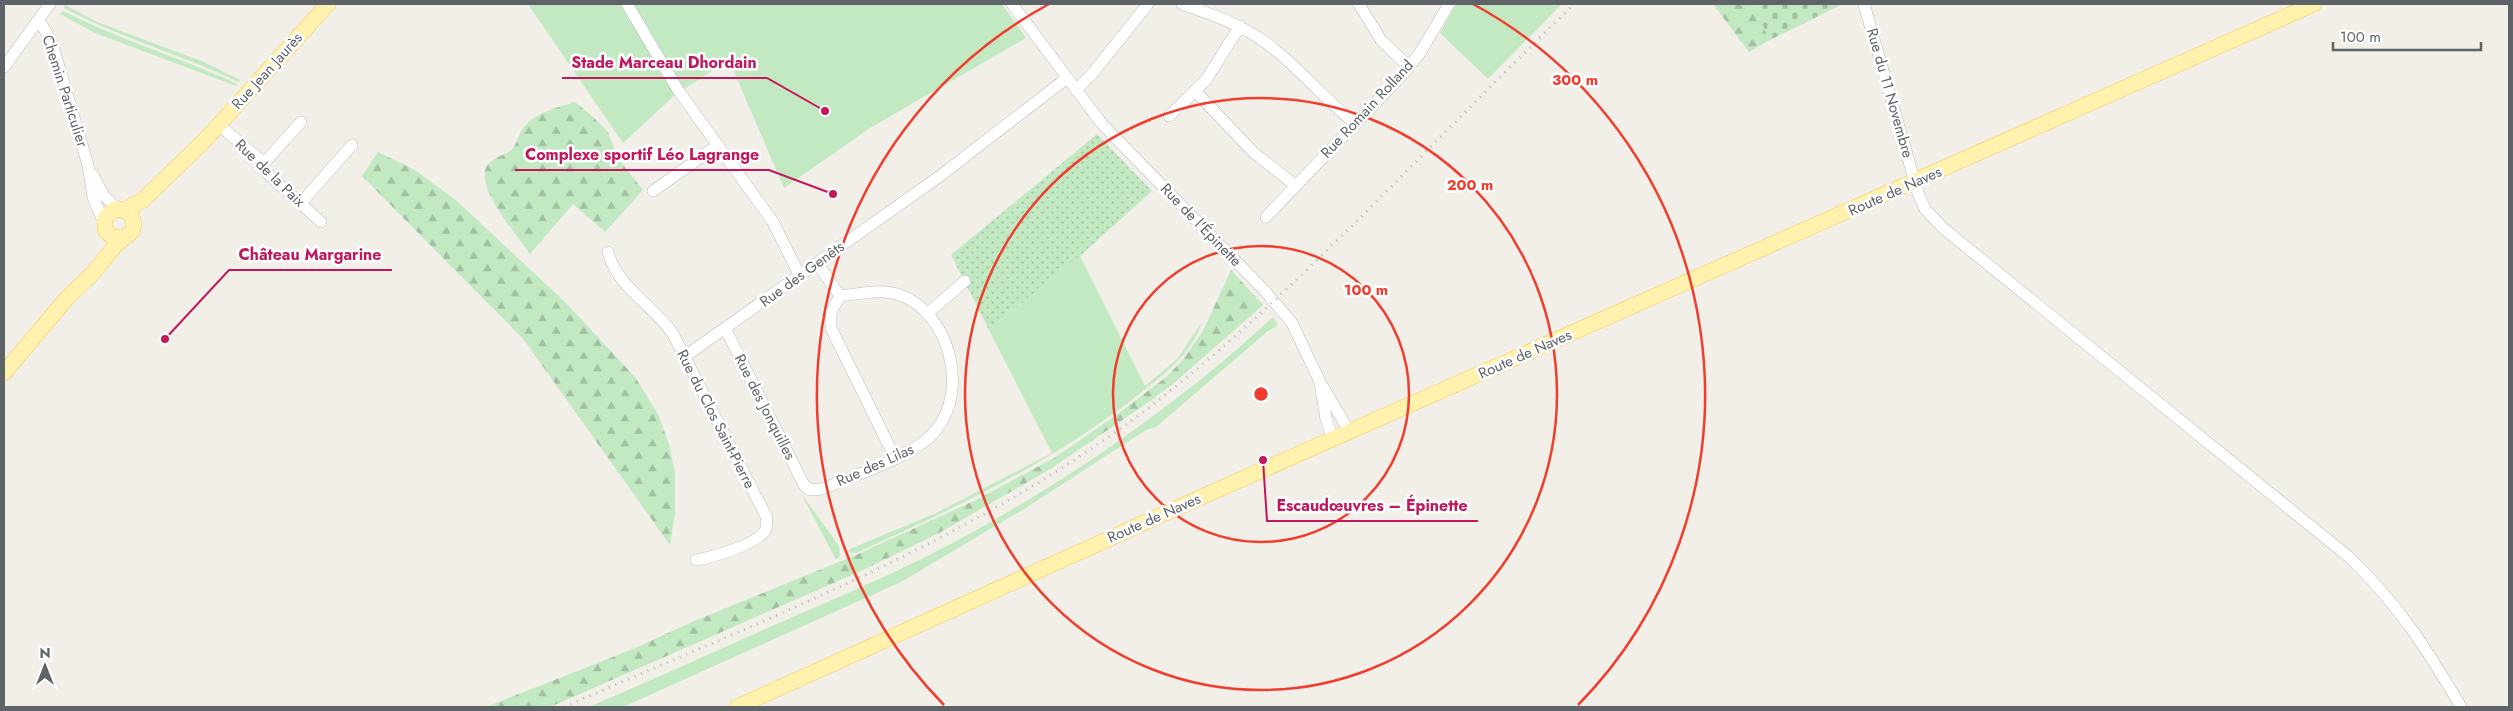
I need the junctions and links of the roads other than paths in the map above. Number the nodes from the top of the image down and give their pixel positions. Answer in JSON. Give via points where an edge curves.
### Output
{"nodes":[{"id":1,"x":50,"y":4,"type":"edge"},
{"id":2,"x":328,"y":4,"type":"edge"},
{"id":3,"x":627,"y":4,"type":"edge"},
{"id":4,"x":1012,"y":4,"type":"edge"},
{"id":5,"x":1148,"y":4,"type":"edge"},
{"id":6,"x":1182,"y":4,"type":"edge"},
{"id":7,"x":1359,"y":4,"type":"edge"},
{"id":8,"x":1449,"y":4,"type":"edge"},
{"id":9,"x":1864,"y":4,"type":"edge"},
{"id":10,"x":2314,"y":4,"type":"edge"},
{"id":11,"x":37,"y":21,"type":"junction"},
{"id":12,"x":1240,"y":26,"type":"junction"},
{"id":13,"x":4,"y":67,"type":"edge"},
{"id":14,"x":1409,"y":67,"type":"junction"},
{"id":15,"x":1066,"y":78,"type":"junction"},
{"id":16,"x":1076,"y":90,"type":"junction"},
{"id":17,"x":1196,"y":92,"type":"junction"},
{"id":18,"x":1169,"y":116,"type":"dead end"},
{"id":19,"x":300,"y":122,"type":"dead end"},
{"id":20,"x":1356,"y":124,"type":"junction"},
{"id":21,"x":219,"y":125,"type":"junction"},
{"id":22,"x":206,"y":139,"type":"junction"},
{"id":23,"x":352,"y":145,"type":"dead end"},
{"id":24,"x":718,"y":145,"type":"junction"},
{"id":25,"x":264,"y":163,"type":"junction"},
{"id":26,"x":88,"y":165,"type":"junction"},
{"id":27,"x":1915,"y":182,"type":"junction"},
{"id":28,"x":1295,"y":185,"type":"junction"},
{"id":29,"x":653,"y":191,"type":"dead end"},
{"id":30,"x":301,"y":203,"type":"junction"},
{"id":31,"x":121,"y":209,"type":"junction"},
{"id":32,"x":1266,"y":217,"type":"dead end"},
{"id":33,"x":321,"y":222,"type":"dead end"},
{"id":34,"x":134,"y":225,"type":"junction"},
{"id":35,"x":105,"y":227,"type":"junction"},
{"id":36,"x":124,"y":238,"type":"junction"},
{"id":37,"x":608,"y":252,"type":"dead end"},
{"id":38,"x":817,"y":264,"type":"junction"},
{"id":39,"x":800,"y":276,"type":"junction"},
{"id":40,"x":964,"y":281,"type":"dead end"},
{"id":41,"x":840,"y":296,"type":"junction"},
{"id":42,"x":67,"y":298,"type":"junction"},
{"id":43,"x":928,"y":313,"type":"junction"},
{"id":44,"x":725,"y":328,"type":"junction"},
{"id":45,"x":684,"y":356,"type":"junction"},
{"id":46,"x":4,"y":373,"type":"edge"},
{"id":47,"x":1320,"y":382,"type":"junction"},
{"id":48,"x":1349,"y":431,"type":"junction"},
{"id":49,"x":1333,"y":438,"type":"junction"},
{"id":50,"x":896,"y":458,"type":"junction"},
{"id":51,"x":804,"y":485,"type":"joint"},
{"id":52,"x":696,"y":560,"type":"dead end"},
{"id":53,"x":737,"y":707,"type":"edge"},
{"id":54,"x":2461,"y":707,"type":"edge"}],
"edges":[{"from":1,"to":11,"type":"street"},
{"from":2,"to":21,"type":"main road","name":"Rue Jean Jaurès"},
{"from":3,"to":24,"type":"street","via":[[678,90]]},
{"from":4,"to":15,"type":"street","name":"Rue de l'Épinette"},
{"from":5,"to":16,"type":"street"},
{"from":6,"to":12,"type":"street"},
{"from":7,"to":14,"type":"street","via":[[1381,40]]},
{"from":8,"to":14,"type":"street","name":"Rue Romain Rolland"},
{"from":9,"to":27,"type":"street","name":"Rue du 11 Novembre"},
{"from":10,"to":27,"type":"main road","name":"Route de Naves"},
{"from":11,"to":13,"type":"street"},
{"from":11,"to":26,"type":"street","name":"Chemin Particulier","via":[[52,43]]},
{"from":12,"to":17,"type":"street","via":[[1216,68]]},
{"from":12,"to":20,"type":"street","via":[[1274,48]]},
{"from":14,"to":20,"type":"street","name":"Rue Romain Rolland"},
{"from":15,"to":16,"type":"street","name":"Rue de l'Épinette"},
{"from":15,"to":38,"type":"street","name":"Rue des Genêts","via":[[940,176]]},
{"from":16,"to":47,"type":"street","name":"Rue de l'Épinette","via":[[1102,124],[1282,310],[1297,333]]},
{"from":17,"to":18,"type":"street"},
{"from":17,"to":28,"type":"street","via":[[1254,153]]},
{"from":19,"to":25,"type":"street"},
{"from":20,"to":28,"type":"street","name":"Rue Romain Rolland"},
{"from":21,"to":22,"type":"main road","name":"Rue Jean Jaurès"},
{"from":21,"to":25,"type":"street","name":"Rue de la Paix"},
{"from":22,"to":31,"type":"main road","name":"Rue Jean Jaurès","via":[[143,200]]},
{"from":22,"to":34,"type":"main road","name":"Rue Jean Jaurès"},
{"from":23,"to":30,"type":"street"},
{"from":24,"to":29,"type":"street"},
{"from":24,"to":39,"type":"street","via":[[773,222]]},
{"from":25,"to":30,"type":"street","name":"Rue de la Paix","via":[[269,175]]},
{"from":26,"to":31,"type":"street","name":"Chemin Particulier","via":[[100,191]]},
{"from":26,"to":35,"type":"street","name":"Chemin Particulier","via":[[93,197]]},
{"from":27,"to":48,"type":"main road","name":"Route de Naves"},
{"from":27,"to":54,"type":"street","name":"Rue du 11 Novembre","via":[[1925,208],[1943,228],[2361,569],[2414,630]]},
{"from":28,"to":32,"type":"street","name":"Rue Romain Rolland"},
{"from":30,"to":33,"type":"street","name":"Rue de la Paix"},
{"from":31,"to":34,"type":"main road","via":[[132,216]]},
{"from":31,"to":35,"type":"main road","via":[[108,214]]},
{"from":34,"to":36,"type":"main road","via":[[132,232]]},
{"from":35,"to":36,"type":"main road","via":[[114,238]]},
{"from":35,"to":42,"type":"main road","via":[[97,252]]},
{"from":36,"to":42,"type":"main road"},
{"from":37,"to":45,"type":"street","name":"Rue du Clos Saint-Pierre","via":[[618,274],[666,324]]},
{"from":38,"to":39,"type":"street","name":"Rue des Genêts"},
{"from":38,"to":41,"type":"street"},
{"from":39,"to":44,"type":"street","name":"Rue des Genêts"},
{"from":40,"to":43,"type":"street"},
{"from":41,"to":43,"type":"street","name":"Rue des Lilas","via":[[889,292],[908,298]]},
{"from":41,"to":50,"type":"street","via":[[830,316],[831,328]]},
{"from":42,"to":46,"type":"main road"},
{"from":43,"to":50,"type":"street","name":"Rue des Lilas","via":[[950,359],[951,401],[942,423],[928,439]]},
{"from":44,"to":45,"type":"street","name":"Rue des Genêts"},
{"from":44,"to":51,"type":"street","name":"Rue des Jonquilles"},
{"from":45,"to":52,"type":"street","name":"Rue du Clos Saint-Pierre","via":[[768,522],[761,536],[722,555]]},
{"from":47,"to":48,"type":"street","name":"Rue de l'Épinette"},
{"from":47,"to":49,"type":"street","name":"Rue de l'Épinette","via":[[1326,419]]},
{"from":48,"to":49,"type":"main road","name":"Route de Naves"},
{"from":49,"to":53,"type":"main road","name":"Route de Naves"},
{"from":50,"to":51,"type":"street","name":"Rue des Lilas","via":[[822,489],[810,490]]}]}
